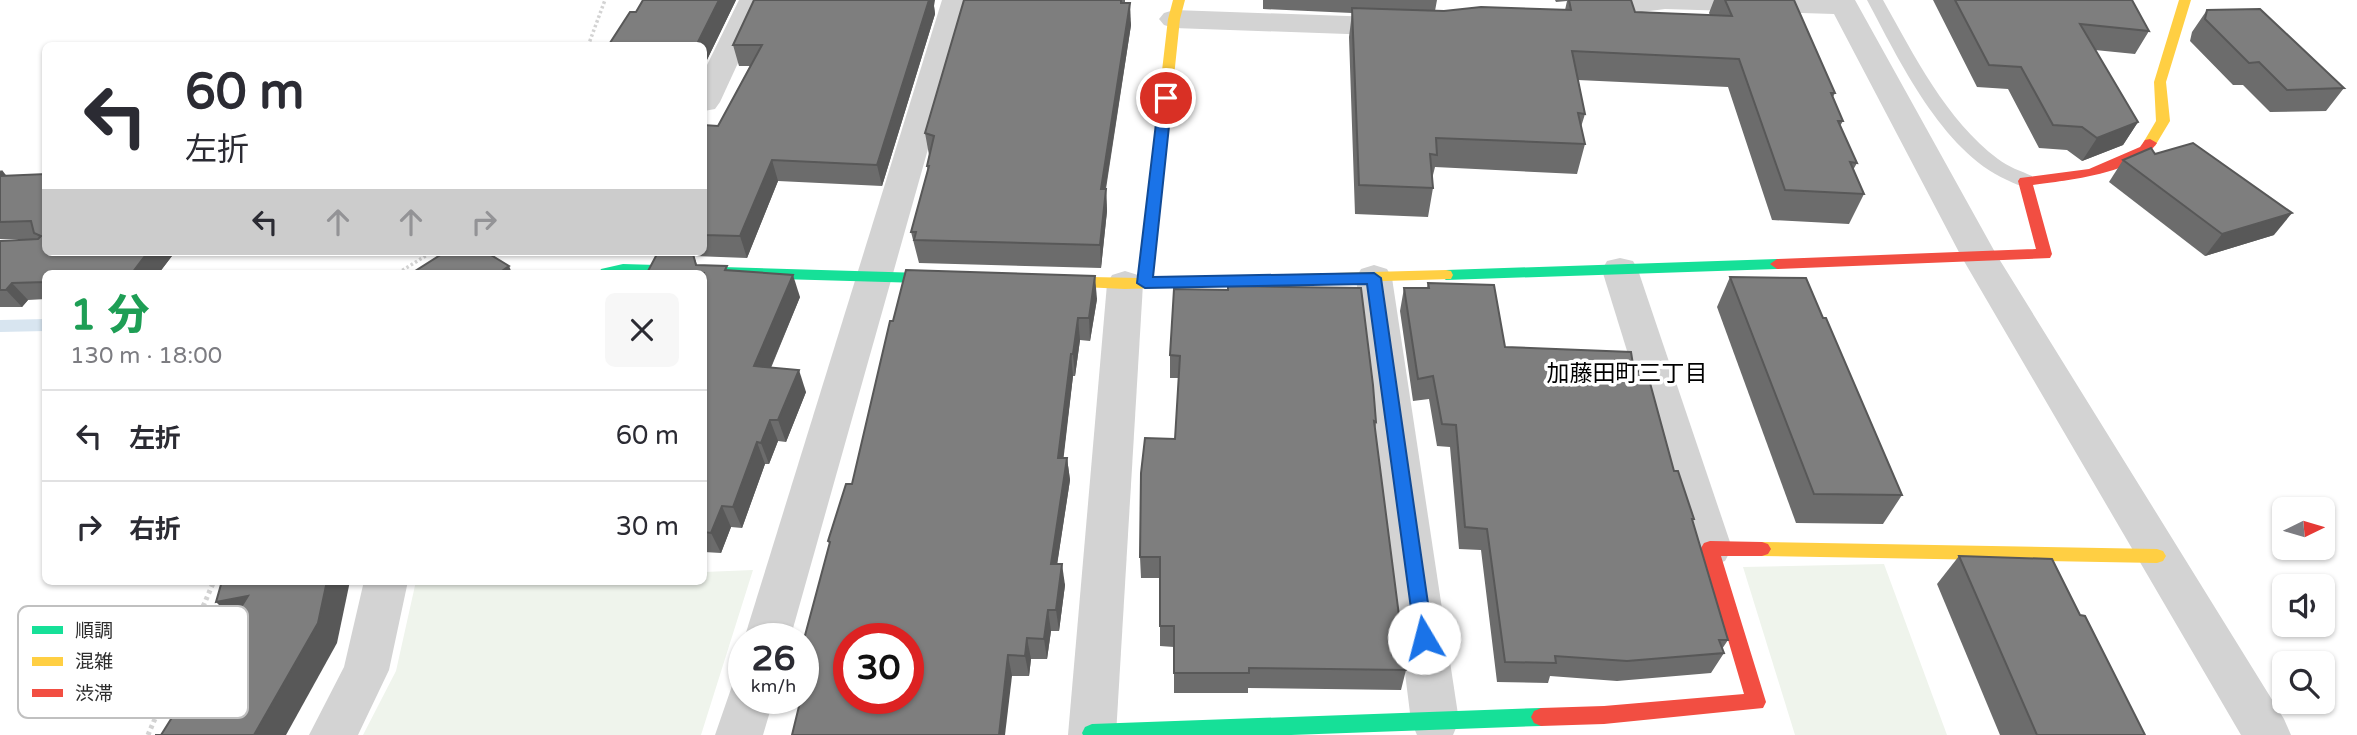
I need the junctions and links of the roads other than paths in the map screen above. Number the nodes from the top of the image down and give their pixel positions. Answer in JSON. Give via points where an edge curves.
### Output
{"nodes":[{"id":1,"x":753,"y":0,"type":"edge"},
{"id":2,"x":956,"y":0,"type":"edge"},
{"id":3,"x":2185,"y":0,"type":"edge"},
{"id":4,"x":1854,"y":2,"type":"edge"},
{"id":5,"x":1177,"y":10,"type":"edge"},
{"id":6,"x":1559,"y":13,"type":"edge"},
{"id":7,"x":1425,"y":28,"type":"edge"},
{"id":8,"x":707,"y":97,"type":"edge"},
{"id":9,"x":2025,"y":181,"type":"junction"},
{"id":10,"x":1979,"y":256,"type":"junction"},
{"id":11,"x":620,"y":265,"type":"edge"},
{"id":12,"x":1620,"y":270,"type":"junction"},
{"id":13,"x":873,"y":276,"type":"junction"},
{"id":14,"x":1374,"y":278,"type":"junction"},
{"id":15,"x":966,"y":279,"type":"edge"},
{"id":16,"x":1032,"y":281,"type":"edge"},
{"id":17,"x":1135,"y":283,"type":"junction"},
{"id":18,"x":1710,"y":548,"type":"junction"},
{"id":19,"x":2157,"y":556,"type":"junction"},
{"id":20,"x":385,"y":585,"type":"edge"},
{"id":21,"x":772,"y":623,"type":"edge"},
{"id":22,"x":745,"y":714,"type":"edge"},
{"id":23,"x":1436,"y":721,"type":"junction"},
{"id":24,"x":1606,"y":725,"type":"edge"},
{"id":25,"x":1092,"y":734,"type":"edge"},
{"id":26,"x":333,"y":735,"type":"edge"},
{"id":27,"x":739,"y":735,"type":"edge"},
{"id":28,"x":2267,"y":735,"type":"edge"}],
"edges":[{"from":1,"to":8,"type":"street"},
{"from":2,"to":13,"type":"street"},
{"from":3,"to":9,"type":"street","via":[[2160,82],[2163,121],[2146,150],[2092,173]]},
{"from":4,"to":6,"type":"street","via":[[1665,0]]},
{"from":4,"to":9,"type":"lane","via":[[1972,147],[1993,166]]},
{"from":4,"to":10,"type":"street"},
{"from":5,"to":7,"type":"street"},
{"from":5,"to":17,"type":"street"},
{"from":9,"to":10,"type":"street","via":[[2045,254]]},
{"from":10,"to":12,"type":"street"},
{"from":10,"to":19,"type":"street"},
{"from":11,"to":13,"type":"street"},
{"from":12,"to":14,"type":"street"},
{"from":12,"to":18,"type":"street"},
{"from":13,"to":15,"type":"street"},
{"from":13,"to":21,"type":"street"},
{"from":14,"to":17,"type":"street"},
{"from":14,"to":23,"type":"street"},
{"from":16,"to":17,"type":"street"},
{"from":17,"to":25,"type":"street"},
{"from":18,"to":19,"type":"street"},
{"from":18,"to":24,"type":"street","via":[[1756,702]]},
{"from":19,"to":28,"type":"street"},
{"from":20,"to":26,"type":"street","via":[[366,670]]},
{"from":22,"to":27,"type":"street"},
{"from":23,"to":24,"type":"street"},
{"from":23,"to":25,"type":"street"}]}
